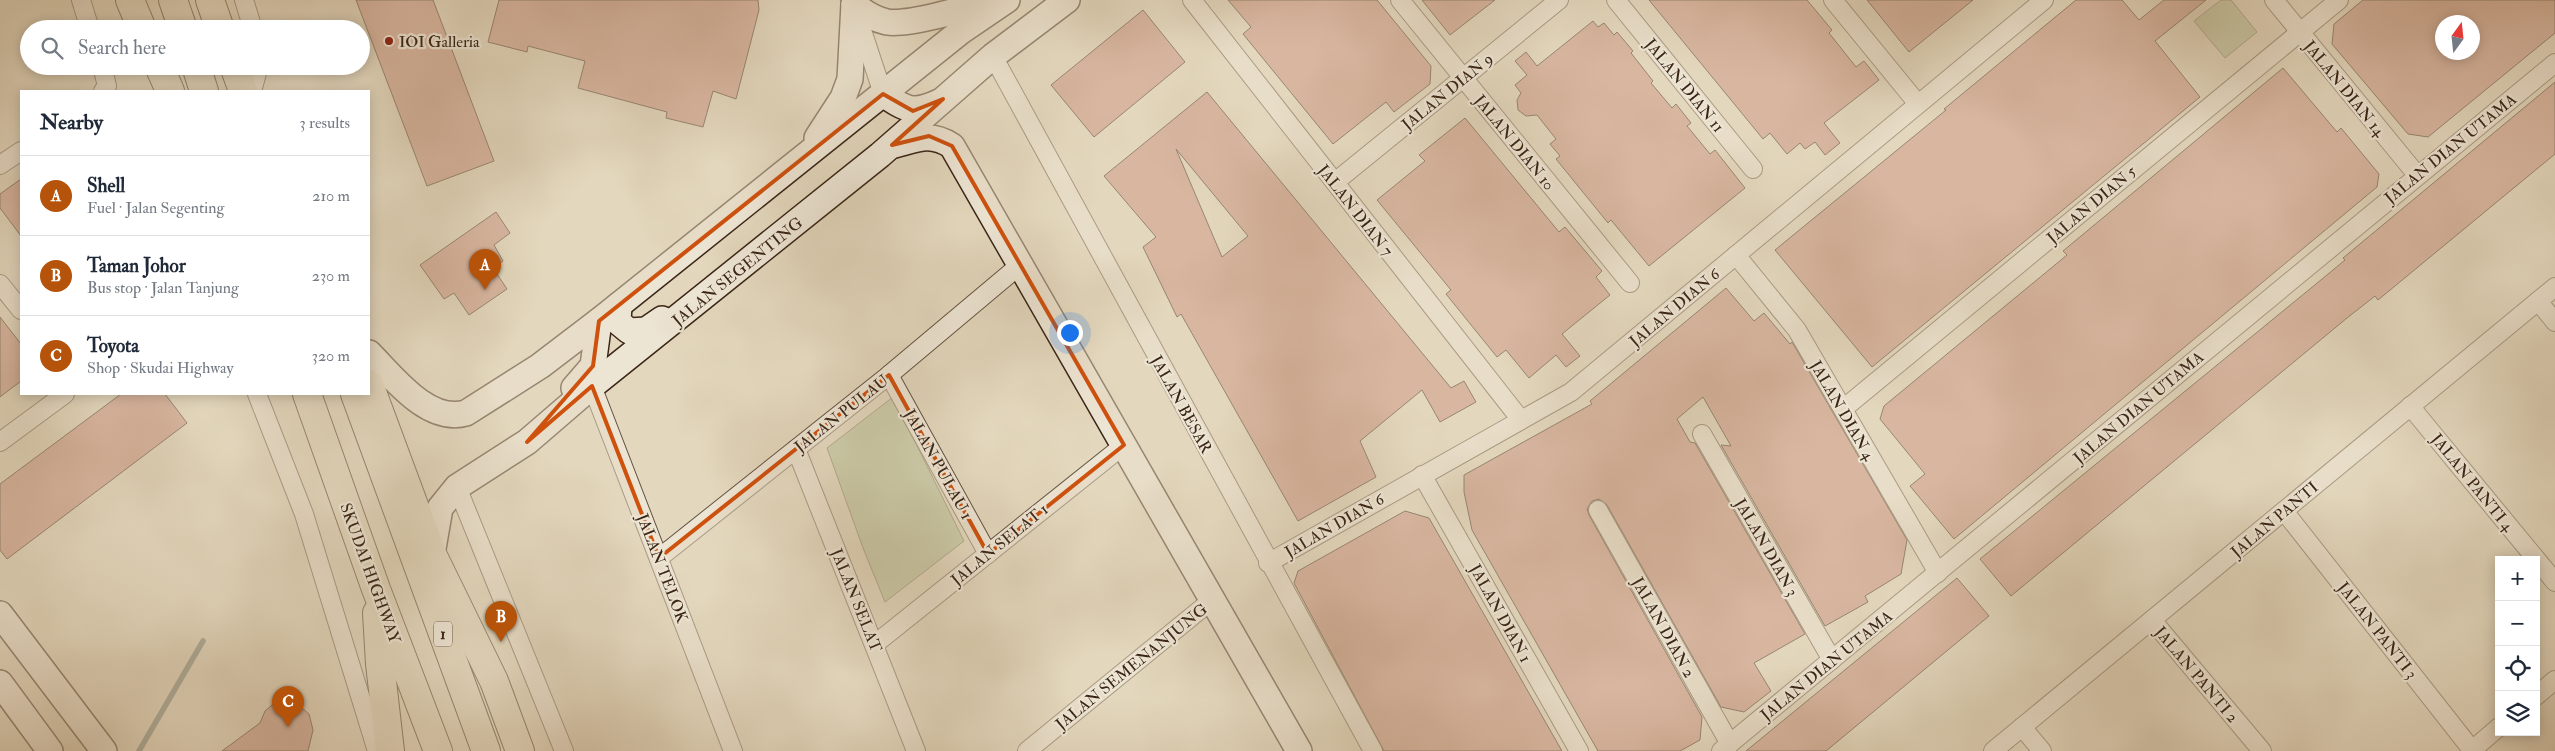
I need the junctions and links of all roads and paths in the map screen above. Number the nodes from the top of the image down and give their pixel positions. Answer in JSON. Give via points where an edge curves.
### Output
{"nodes":[{"id":1,"x":81,"y":0,"type":"edge"},
{"id":2,"x":130,"y":0,"type":"edge"},
{"id":3,"x":172,"y":0,"type":"edge"},
{"id":4,"x":210,"y":0,"type":"edge"},
{"id":5,"x":985,"y":0,"type":"edge"},
{"id":6,"x":1007,"y":0,"type":"edge"},
{"id":7,"x":1067,"y":0,"type":"edge"},
{"id":8,"x":1192,"y":0,"type":"edge"},
{"id":9,"x":1400,"y":0,"type":"edge"},
{"id":10,"x":1559,"y":0,"type":"edge"},
{"id":11,"x":1616,"y":0,"type":"edge"},
{"id":12,"x":1833,"y":0,"type":"edge"},
{"id":13,"x":2044,"y":0,"type":"edge"},
{"id":14,"x":2274,"y":0,"type":"edge"},
{"id":15,"x":2339,"y":0,"type":"edge"},
{"id":16,"x":853,"y":2,"type":"edge"},
{"id":17,"x":87,"y":20,"type":"edge"},
{"id":18,"x":138,"y":20,"type":"edge"},
{"id":19,"x":180,"y":20,"type":"edge"},
{"id":20,"x":217,"y":20,"type":"edge"},
{"id":21,"x":2300,"y":32,"type":"junction"},
{"id":22,"x":993,"y":56,"type":"junction"},
{"id":23,"x":2555,"y":63,"type":"edge"},
{"id":24,"x":104,"y":75,"type":"edge"},
{"id":25,"x":163,"y":75,"type":"edge"},
{"id":26,"x":199,"y":75,"type":"edge"},
{"id":27,"x":238,"y":75,"type":"edge"},
{"id":28,"x":256,"y":75,"type":"edge"},
{"id":29,"x":1464,"y":78,"type":"junction"},
{"id":30,"x":104,"y":90,"type":"edge"},
{"id":31,"x":170,"y":90,"type":"edge"},
{"id":32,"x":204,"y":90,"type":"edge"},
{"id":33,"x":244,"y":90,"type":"edge"},
{"id":34,"x":252,"y":90,"type":"edge"},
{"id":35,"x":883,"y":94,"type":"junction"},
{"id":36,"x":943,"y":100,"type":"junction"},
{"id":37,"x":1918,"y":104,"type":"junction"},
{"id":38,"x":886,"y":150,"type":"junction"},
{"id":39,"x":20,"y":152,"type":"edge"},
{"id":40,"x":804,"y":157,"type":"junction"},
{"id":41,"x":0,"y":165,"type":"edge"},
{"id":42,"x":1753,"y":169,"type":"dead end"},
{"id":43,"x":2417,"y":175,"type":"junction"},
{"id":44,"x":1335,"y":182,"type":"junction"},
{"id":45,"x":1736,"y":255,"type":"junction"},
{"id":46,"x":752,"y":260,"type":"junction"},
{"id":47,"x":1020,"y":265,"type":"junction"},
{"id":48,"x":1630,"y":283,"type":"dead end"},
{"id":49,"x":0,"y":284,"type":"edge"},
{"id":50,"x":2555,"y":287,"type":"edge"},
{"id":51,"x":2538,"y":301,"type":"junction"},
{"id":52,"x":619,"y":305,"type":"junction"},
{"id":53,"x":20,"y":309,"type":"edge"},
{"id":54,"x":599,"y":321,"type":"junction"},
{"id":55,"x":2555,"y":322,"type":"edge"},
{"id":56,"x":370,"y":354,"type":"edge"},
{"id":57,"x":889,"y":375,"type":"junction"},
{"id":58,"x":592,"y":386,"type":"junction"},
{"id":59,"x":370,"y":387,"type":"edge"},
{"id":60,"x":64,"y":395,"type":"edge"},
{"id":61,"x":257,"y":395,"type":"edge"},
{"id":62,"x":307,"y":395,"type":"edge"},
{"id":63,"x":355,"y":395,"type":"edge"},
{"id":64,"x":2410,"y":406,"type":"junction"},
{"id":65,"x":1843,"y":409,"type":"junction"},
{"id":66,"x":1521,"y":420,"type":"junction"},
{"id":67,"x":1702,"y":434,"type":"dead end"},
{"id":68,"x":0,"y":442,"type":"edge"},
{"id":69,"x":526,"y":442,"type":"junction"},
{"id":70,"x":1124,"y":445,"type":"junction"},
{"id":71,"x":796,"y":449,"type":"junction"},
{"id":72,"x":1422,"y":475,"type":"junction"},
{"id":73,"x":457,"y":488,"type":"junction"},
{"id":74,"x":1598,"y":510,"type":"dead end"},
{"id":75,"x":2284,"y":510,"type":"junction"},
{"id":76,"x":432,"y":554,"type":"junction"},
{"id":77,"x":988,"y":554,"type":"junction"},
{"id":78,"x":660,"y":558,"type":"junction"},
{"id":79,"x":1268,"y":563,"type":"junction"},
{"id":80,"x":1938,"y":573,"type":"junction"},
{"id":81,"x":2555,"y":582,"type":"edge"},
{"id":82,"x":376,"y":589,"type":"junction"},
{"id":83,"x":1212,"y":600,"type":"junction"},
{"id":84,"x":0,"y":614,"type":"edge"},
{"id":85,"x":2152,"y":620,"type":"junction"},
{"id":86,"x":875,"y":644,"type":"junction"},
{"id":87,"x":1832,"y":660,"type":"junction"},
{"id":88,"x":2555,"y":680,"type":"edge"},
{"id":89,"x":0,"y":683,"type":"edge"},
{"id":90,"x":2540,"y":693,"type":"edge"},
{"id":91,"x":2022,"y":727,"type":"junction"},
{"id":92,"x":2495,"y":731,"type":"edge"},
{"id":93,"x":1726,"y":747,"type":"edge"},
{"id":94,"x":50,"y":751,"type":"edge"},
{"id":95,"x":104,"y":751,"type":"edge"},
{"id":96,"x":377,"y":751,"type":"edge"},
{"id":97,"x":390,"y":751,"type":"edge"},
{"id":98,"x":438,"y":751,"type":"edge"},
{"id":99,"x":486,"y":751,"type":"edge"},
{"id":100,"x":520,"y":751,"type":"edge"},
{"id":101,"x":564,"y":751,"type":"edge"},
{"id":102,"x":733,"y":751,"type":"edge"},
{"id":103,"x":916,"y":751,"type":"edge"},
{"id":104,"x":1027,"y":751,"type":"edge"},
{"id":105,"x":1299,"y":751,"type":"edge"},
{"id":106,"x":1373,"y":751,"type":"edge"},
{"id":107,"x":1578,"y":751,"type":"edge"},
{"id":108,"x":1993,"y":751,"type":"edge"},
{"id":109,"x":2042,"y":751,"type":"edge"},
{"id":110,"x":2262,"y":751,"type":"edge"},
{"id":111,"x":2471,"y":751,"type":"edge"}],
"edges":[{"from":1,"to":17,"type":"street"},
{"from":2,"to":18,"type":"main road"},
{"from":3,"to":19,"type":"main road"},
{"from":4,"to":20,"type":"main road"},
{"from":5,"to":16,"type":"street","via":[[954,11],[889,22],[867,16]]},
{"from":6,"to":35,"type":"street","via":[[960,32]]},
{"from":7,"to":22,"type":"street","name":"JALAN SEGENTING"},
{"from":8,"to":44,"type":"street","name":"JALAN DIAN 7"},
{"from":9,"to":29,"type":"street","name":"JALAN DIAN 10"},
{"from":10,"to":29,"type":"street","name":"JALAN DIAN 9"},
{"from":11,"to":42,"type":"street","name":"JALAN DIAN 11"},
{"from":12,"to":37,"type":"street"},
{"from":13,"to":37,"type":"street","name":"JALAN DIAN 6"},
{"from":14,"to":21,"type":"street","name":"JALAN DIAN 14"},
{"from":15,"to":21,"type":"street","name":"JALAN DIAN 5"},
{"from":16,"to":35,"type":"street"},
{"from":16,"to":40,"type":"street","via":[[850,79],[843,98]]},
{"from":21,"to":43,"type":"street","name":"JALAN DIAN 14"},
{"from":21,"to":65,"type":"street","name":"JALAN DIAN 5"},
{"from":22,"to":36,"type":"street","name":"JALAN SEGENTING"},
{"from":22,"to":79,"type":"street","name":"JALAN BESAR"},
{"from":23,"to":43,"type":"street","name":"JALAN DIAN UTAMA"},
{"from":24,"to":30,"type":"street","via":[[107,86]]},
{"from":25,"to":31,"type":"main road"},
{"from":26,"to":32,"type":"main road"},
{"from":27,"to":33,"type":"main road"},
{"from":28,"to":34,"type":"street"},
{"from":29,"to":44,"type":"street","name":"JALAN DIAN 9"},
{"from":29,"to":48,"type":"street","name":"JALAN DIAN 10"},
{"from":35,"to":36,"type":"street","via":[[913,111]]},
{"from":35,"to":38,"type":"street","via":[[888,121]]},
{"from":35,"to":40,"type":"street"},
{"from":36,"to":38,"type":"street","name":"JALAN SEGENTING"},
{"from":37,"to":45,"type":"street","name":"JALAN DIAN 6"},
{"from":38,"to":46,"type":"street","name":"JALAN SEGENTING"},
{"from":38,"to":47,"type":"street","via":[[929,136],[952,146]]},
{"from":39,"to":41,"type":"street"},
{"from":40,"to":52,"type":"street"},
{"from":43,"to":80,"type":"street","name":"JALAN DIAN UTAMA"},
{"from":44,"to":66,"type":"street","name":"JALAN DIAN 7"},
{"from":45,"to":65,"type":"street","name":"JALAN DIAN 4","via":[[1797,330]]},
{"from":45,"to":66,"type":"street","name":"JALAN DIAN 6","via":[[1571,392]]},
{"from":46,"to":52,"type":"street","via":[[713,280],[646,330],[635,332],[622,328],[617,316]]},
{"from":46,"to":58,"type":"street","name":"JALAN SEGENTING"},
{"from":47,"to":57,"type":"street","name":"JALAN PULAU"},
{"from":47,"to":70,"type":"street"},
{"from":49,"to":53,"type":"street"},
{"from":50,"to":51,"type":"street","name":"JALAN PANTI"},
{"from":51,"to":55,"type":"street"},
{"from":51,"to":64,"type":"street","name":"JALAN PANTI"},
{"from":52,"to":54,"type":"street"},
{"from":54,"to":56,"type":"street","via":[[540,366],[466,413],[455,416],[415,400]]},
{"from":54,"to":69,"type":"street","via":[[593,366]]},
{"from":57,"to":71,"type":"street","name":"JALAN PULAU"},
{"from":57,"to":77,"type":"street","name":"JALAN PULAU 1"},
{"from":58,"to":69,"type":"street","name":"JALAN SEGENTING"},
{"from":58,"to":78,"type":"street","name":"JALAN TELOK"},
{"from":59,"to":76,"type":"main road"},
{"from":60,"to":68,"type":"street"},
{"from":61,"to":96,"type":"street","via":[[304,514]]},
{"from":62,"to":82,"type":"main road","name":"SKUDAI HIGHWAY"},
{"from":63,"to":99,"type":"main road","number":"1"},
{"from":64,"to":75,"type":"street","name":"JALAN PANTI"},
{"from":64,"to":81,"type":"street","name":"JALAN PANTI 4"},
{"from":65,"to":80,"type":"street","name":"JALAN DIAN 4"},
{"from":66,"to":72,"type":"street","name":"JALAN DIAN 6"},
{"from":67,"to":87,"type":"street","name":"JALAN DIAN 3"},
{"from":69,"to":73,"type":"street","name":"JALAN SEGENTING"},
{"from":70,"to":77,"type":"street","name":"JALAN SELAT 1"},
{"from":70,"to":83,"type":"street"},
{"from":71,"to":78,"type":"street","name":"JALAN PULAU"},
{"from":71,"to":86,"type":"street","name":"JALAN SELAT"},
{"from":72,"to":79,"type":"street","name":"JALAN DIAN 6"},
{"from":72,"to":107,"type":"street","name":"JALAN DIAN 1"},
{"from":73,"to":76,"type":"street","name":"JALAN SEGENTING","via":[[440,508]]},
{"from":73,"to":101,"type":"street"},
{"from":74,"to":93,"type":"street","name":"JALAN DIAN 2"},
{"from":75,"to":85,"type":"street","name":"JALAN PANTI"},
{"from":75,"to":111,"type":"street","name":"JALAN PANTI 3"},
{"from":76,"to":100,"type":"main road","via":[[494,681]]},
{"from":77,"to":86,"type":"street","name":"JALAN SELAT 1"},
{"from":78,"to":102,"type":"street","name":"JALAN TELOK"},
{"from":79,"to":106,"type":"street","name":"JALAN BESAR"},
{"from":80,"to":87,"type":"street","name":"JALAN DIAN UTAMA"},
{"from":82,"to":97,"type":"main road"},
{"from":82,"to":98,"type":"main road","name":"SKUDAI HIGHWAY"},
{"from":83,"to":104,"type":"street","name":"JALAN SEMENANJUNG"},
{"from":83,"to":105,"type":"street"},
{"from":84,"to":95,"type":"street"},
{"from":85,"to":91,"type":"street","name":"JALAN PANTI"},
{"from":85,"to":110,"type":"street","name":"JALAN PANTI 2"},
{"from":86,"to":103,"type":"street","name":"JALAN SELAT"},
{"from":87,"to":93,"type":"street","name":"JALAN DIAN UTAMA"},
{"from":88,"to":90,"type":"street"},
{"from":89,"to":94,"type":"street"},
{"from":91,"to":108,"type":"street","name":"JALAN PANTI"},
{"from":91,"to":109,"type":"street"},
{"from":92,"to":111,"type":"street"}]}
